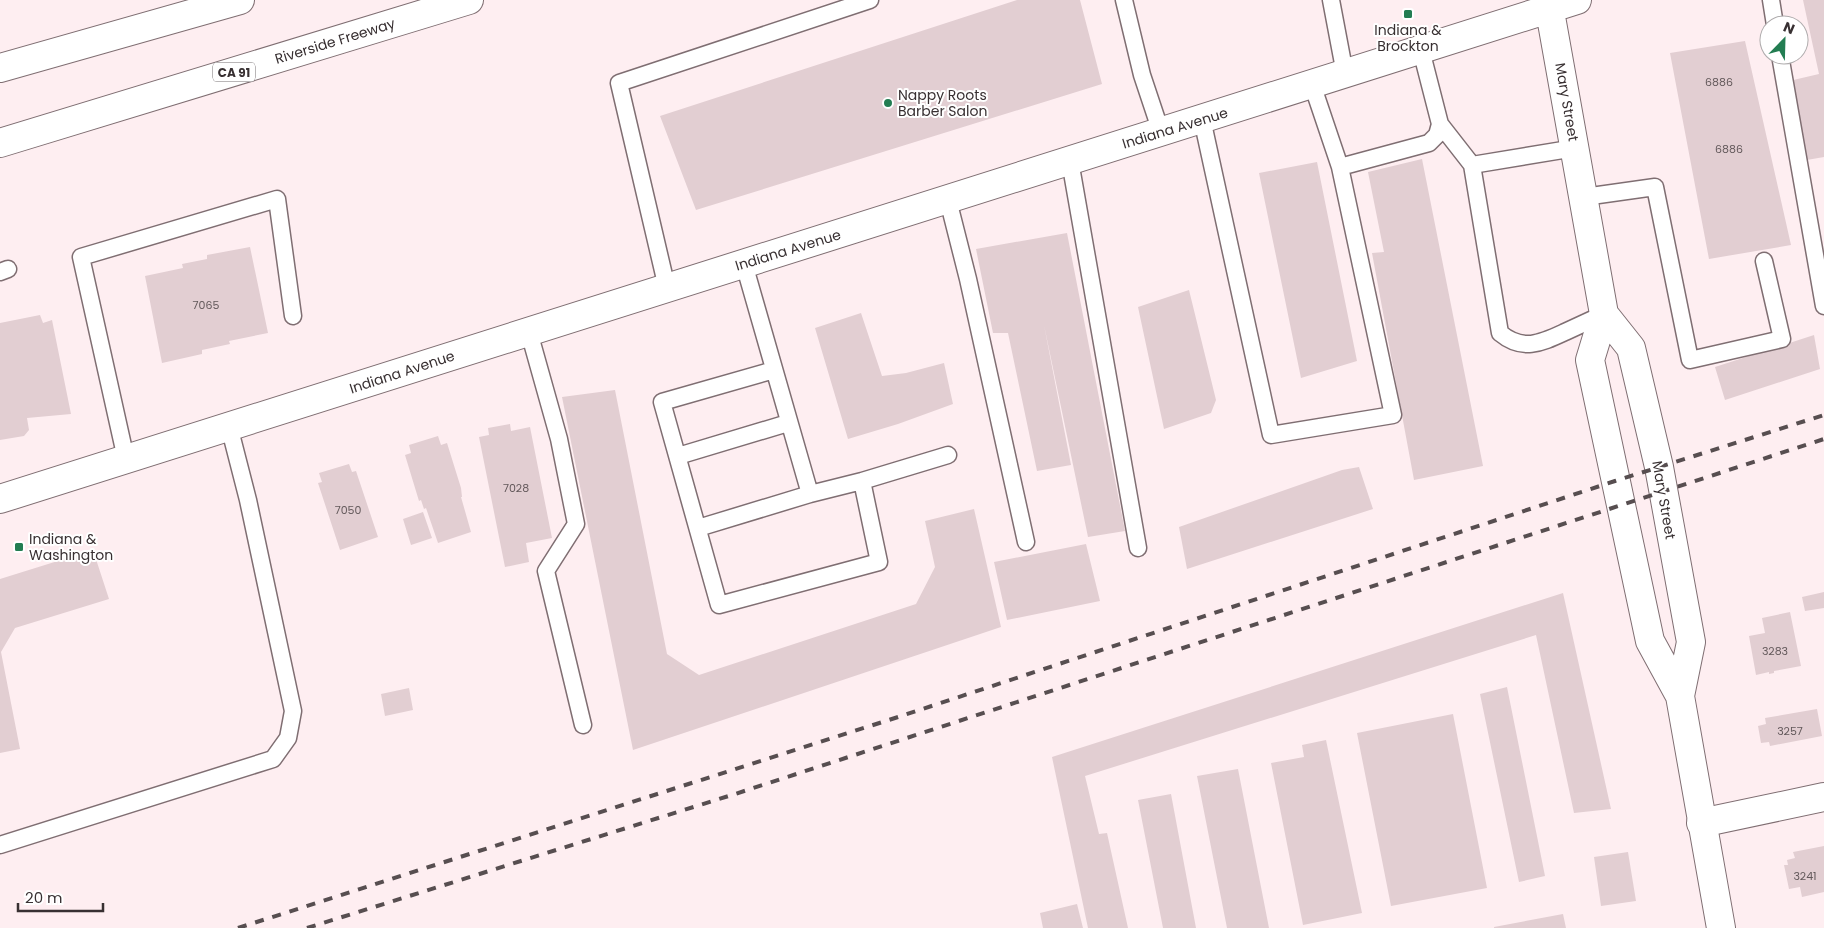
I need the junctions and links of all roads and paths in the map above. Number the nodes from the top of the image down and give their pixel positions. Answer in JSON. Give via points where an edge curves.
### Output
{"nodes":[{"id":1,"x":240,"y":0,"type":"edge"},
{"id":2,"x":469,"y":0,"type":"edge"},
{"id":3,"x":870,"y":0,"type":"edge"},
{"id":4,"x":1124,"y":0,"type":"edge"},
{"id":5,"x":1331,"y":0,"type":"edge"},
{"id":6,"x":1577,"y":0,"type":"edge"},
{"id":7,"x":1771,"y":0,"type":"edge"},
{"id":8,"x":1549,"y":4,"type":"edge"},
{"id":9,"x":1773,"y":15,"type":"edge"},
{"id":10,"x":1421,"y":50,"type":"junction"},
{"id":11,"x":1782,"y":65,"type":"edge"},
{"id":12,"x":0,"y":68,"type":"edge"},
{"id":13,"x":1345,"y":74,"type":"junction"},
{"id":14,"x":1312,"y":84,"type":"junction"},
{"id":15,"x":1202,"y":119,"type":"junction"},
{"id":16,"x":1440,"y":124,"type":"junction"},
{"id":17,"x":1161,"y":132,"type":"junction"},
{"id":18,"x":0,"y":143,"type":"edge"},
{"id":19,"x":1575,"y":148,"type":"junction"},
{"id":20,"x":1070,"y":160,"type":"junction"},
{"id":21,"x":1472,"y":165,"type":"junction"},
{"id":22,"x":1340,"y":168,"type":"junction"},
{"id":23,"x":1584,"y":197,"type":"junction"},
{"id":24,"x":948,"y":200,"type":"junction"},
{"id":25,"x":1764,"y":261,"type":"dead end"},
{"id":26,"x":744,"y":264,"type":"junction"},
{"id":27,"x":666,"y":288,"type":"junction"},
{"id":28,"x":1824,"y":306,"type":"edge"},
{"id":29,"x":1604,"y":314,"type":"junction"},
{"id":30,"x":294,"y":316,"type":"dead end"},
{"id":31,"x":529,"y":332,"type":"junction"},
{"id":32,"x":774,"y":370,"type":"junction"},
{"id":33,"x":788,"y":423,"type":"junction"},
{"id":34,"x":229,"y":426,"type":"junction"},
{"id":35,"x":948,"y":455,"type":"dead end"},
{"id":36,"x":678,"y":456,"type":"junction"},
{"id":37,"x":126,"y":459,"type":"junction"},
{"id":38,"x":862,"y":481,"type":"junction"},
{"id":39,"x":810,"y":494,"type":"junction"},
{"id":40,"x":0,"y":499,"type":"edge"},
{"id":41,"x":698,"y":528,"type":"junction"},
{"id":42,"x":1026,"y":542,"type":"dead end"},
{"id":43,"x":1138,"y":548,"type":"dead end"},
{"id":44,"x":1680,"y":696,"type":"junction"},
{"id":45,"x":583,"y":725,"type":"dead end"},
{"id":46,"x":1824,"y":797,"type":"edge"},
{"id":47,"x":1701,"y":823,"type":"junction"},
{"id":48,"x":0,"y":845,"type":"edge"},
{"id":49,"x":1721,"y":928,"type":"edge"}],
"edges":[{"from":1,"to":12,"type":"main road"},
{"from":2,"to":18,"type":"main road","name":"Riverside Freeway","number":"CA 91"},
{"from":3,"to":27,"type":"lane","via":[[619,83]]},
{"from":4,"to":17,"type":"lane","via":[[1142,75]]},
{"from":5,"to":13,"type":"lane"},
{"from":6,"to":8,"type":"main road","name":"Indiana Avenue"},
{"from":7,"to":9,"type":"lane"},
{"from":8,"to":10,"type":"main road","name":"Indiana Avenue"},
{"from":8,"to":19,"type":"main road","name":"Mary Street"},
{"from":10,"to":13,"type":"main road","name":"Indiana Avenue"},
{"from":10,"to":16,"type":"lane"},
{"from":11,"to":28,"type":"lane"},
{"from":13,"to":14,"type":"main road","name":"Indiana Avenue"},
{"from":14,"to":15,"type":"main road","name":"Indiana Avenue"},
{"from":14,"to":22,"type":"lane"},
{"from":15,"to":17,"type":"main road","name":"Indiana Avenue"},
{"from":15,"to":22,"type":"lane","via":[[1271,435],[1393,415]]},
{"from":16,"to":21,"type":"lane"},
{"from":16,"to":22,"type":"lane","via":[[1437,135],[1429,142]]},
{"from":17,"to":20,"type":"main road","name":"Indiana Avenue"},
{"from":19,"to":21,"type":"lane"},
{"from":19,"to":23,"type":"main road","name":"Mary Street"},
{"from":20,"to":24,"type":"main road","name":"Indiana Avenue"},
{"from":20,"to":43,"type":"lane"},
{"from":21,"to":29,"type":"lane","via":[[1500,333],[1521,344],[1540,343]]},
{"from":23,"to":25,"type":"lane","via":[[1655,187],[1690,360],[1782,339]]},
{"from":23,"to":29,"type":"main road","name":"Mary Street"},
{"from":24,"to":26,"type":"main road","name":"Indiana Avenue"},
{"from":24,"to":42,"type":"lane"},
{"from":26,"to":27,"type":"main road","name":"Indiana Avenue"},
{"from":26,"to":32,"type":"lane"},
{"from":27,"to":31,"type":"main road","name":"Indiana Avenue"},
{"from":29,"to":44,"type":"main road","name":"Mary Street","via":[[1590,360],[1650,641]]},
{"from":29,"to":44,"type":"main road","name":"Mary Street","via":[[1631,348],[1659,467],[1691,642]]},
{"from":30,"to":37,"type":"lane","via":[[277,198],[80,257]]},
{"from":31,"to":34,"type":"main road","name":"Indiana Avenue"},
{"from":31,"to":45,"type":"lane","via":[[559,440],[576,524],[546,571]]},
{"from":32,"to":33,"type":"lane"},
{"from":32,"to":36,"type":"lane","via":[[662,402]]},
{"from":33,"to":36,"type":"lane"},
{"from":33,"to":39,"type":"lane"},
{"from":34,"to":37,"type":"main road","name":"Indiana Avenue"},
{"from":34,"to":48,"type":"lane","via":[[293,711],[288,738],[273,759]]},
{"from":35,"to":38,"type":"lane"},
{"from":36,"to":41,"type":"lane"},
{"from":37,"to":40,"type":"main road","name":"Indiana Avenue"},
{"from":38,"to":39,"type":"lane"},
{"from":38,"to":41,"type":"lane","via":[[879,562],[719,605]]},
{"from":39,"to":41,"type":"lane"},
{"from":44,"to":47,"type":"main road","name":"Mary Street"},
{"from":46,"to":47,"type":"main road"},
{"from":47,"to":49,"type":"main road","name":"Mary Street"}]}
